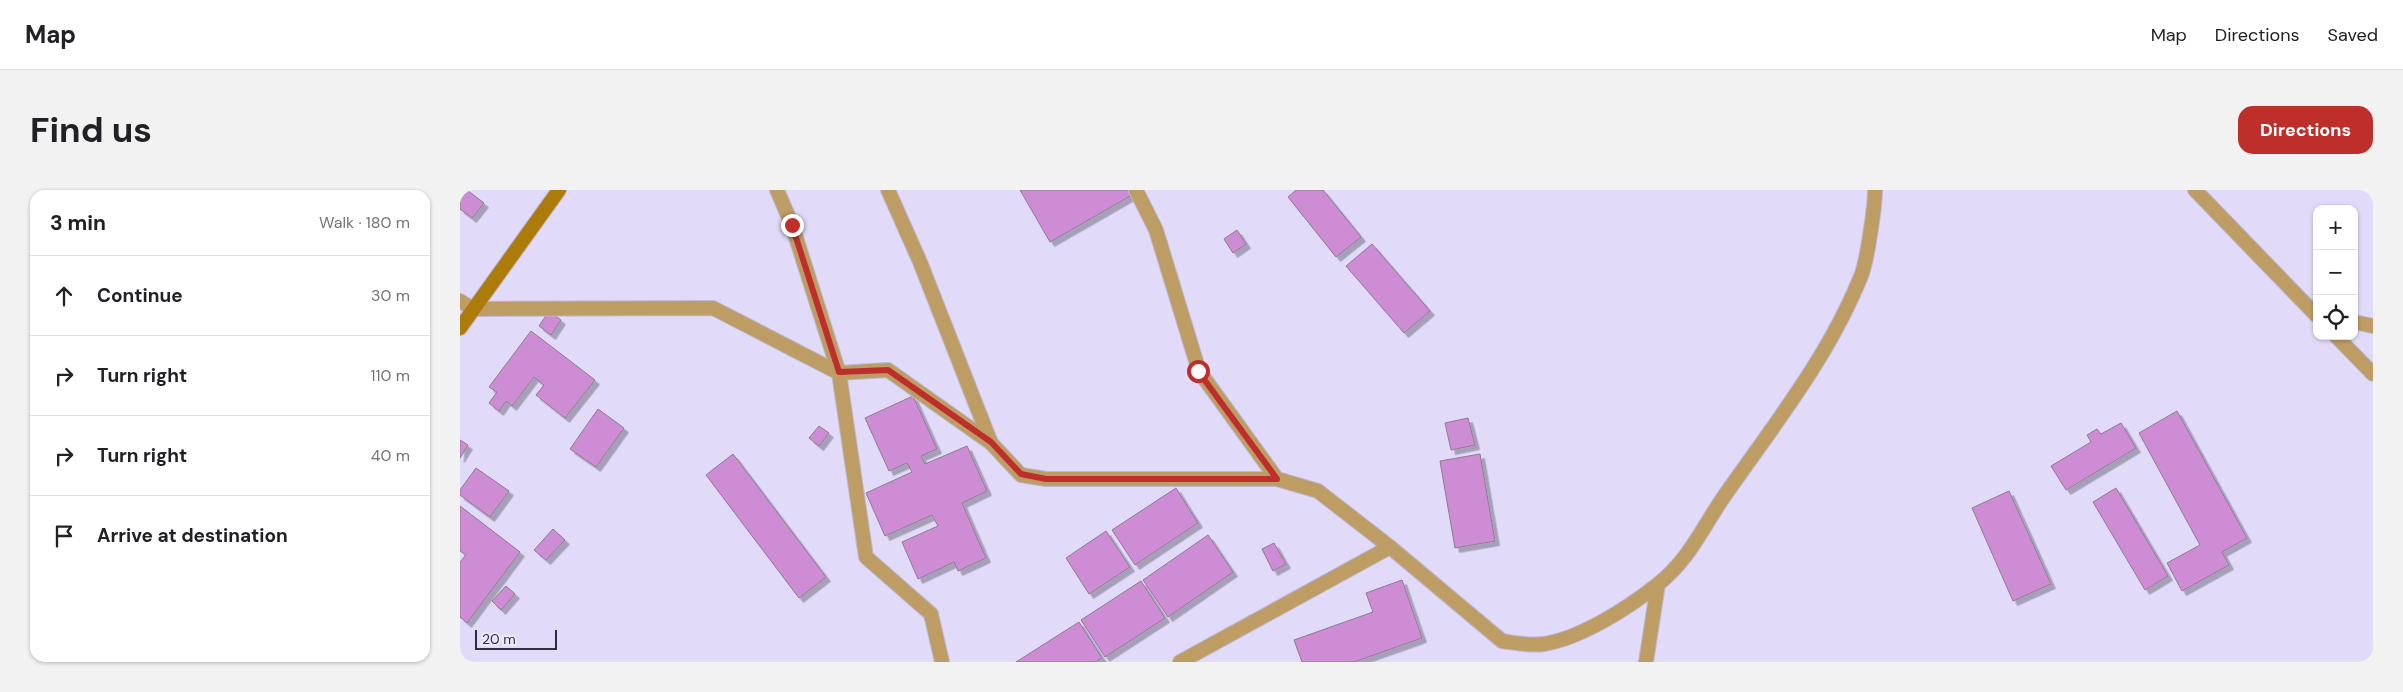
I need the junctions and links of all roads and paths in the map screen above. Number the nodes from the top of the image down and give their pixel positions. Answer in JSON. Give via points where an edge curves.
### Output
{"nodes":[{"id":1,"x":559,"y":190,"type":"edge"},
{"id":2,"x":777,"y":190,"type":"edge"},
{"id":3,"x":888,"y":190,"type":"edge"},
{"id":4,"x":1136,"y":190,"type":"edge"},
{"id":5,"x":1875,"y":190,"type":"edge"},
{"id":6,"x":2195,"y":190,"type":"edge"},
{"id":7,"x":460,"y":301,"type":"edge"},
{"id":8,"x":474,"y":309,"type":"junction"},
{"id":9,"x":2313,"y":312,"type":"edge"},
{"id":10,"x":2358,"y":323,"type":"edge"},
{"id":11,"x":2373,"y":326,"type":"edge"},
{"id":12,"x":460,"y":328,"type":"edge"},
{"id":13,"x":2340,"y":340,"type":"edge"},
{"id":14,"x":839,"y":372,"type":"junction"},
{"id":15,"x":2373,"y":374,"type":"edge"},
{"id":16,"x":991,"y":442,"type":"junction"},
{"id":17,"x":1277,"y":479,"type":"junction"},
{"id":18,"x":1390,"y":547,"type":"junction"},
{"id":19,"x":1658,"y":584,"type":"junction"},
{"id":20,"x":942,"y":662,"type":"edge"},
{"id":21,"x":1180,"y":662,"type":"edge"},
{"id":22,"x":1646,"y":662,"type":"edge"}],
"edges":[{"from":1,"to":8,"type":"main road"},
{"from":2,"to":14,"type":"street","via":[[792,225]]},
{"from":3,"to":16,"type":"street"},
{"from":4,"to":17,"type":"street","via":[[1156,230],[1198,371]]},
{"from":5,"to":19,"type":"street","via":[[1862,274],[1825,349],[1711,515],[1691,552]]},
{"from":6,"to":9,"type":"street"},
{"from":7,"to":8,"type":"street"},
{"from":8,"to":12,"type":"main road"},
{"from":8,"to":14,"type":"street","via":[[713,308]]},
{"from":10,"to":11,"type":"street"},
{"from":13,"to":15,"type":"street"},
{"from":14,"to":16,"type":"street","via":[[888,370]]},
{"from":14,"to":20,"type":"street","via":[[866,557],[931,614]]},
{"from":16,"to":17,"type":"street","via":[[1021,474],[1046,479]]},
{"from":17,"to":18,"type":"street","via":[[1318,491]]},
{"from":18,"to":19,"type":"street","via":[[1502,641],[1522,644],[1544,644],[1584,630],[1616,614]]},
{"from":18,"to":21,"type":"street"},
{"from":19,"to":22,"type":"street"}]}
